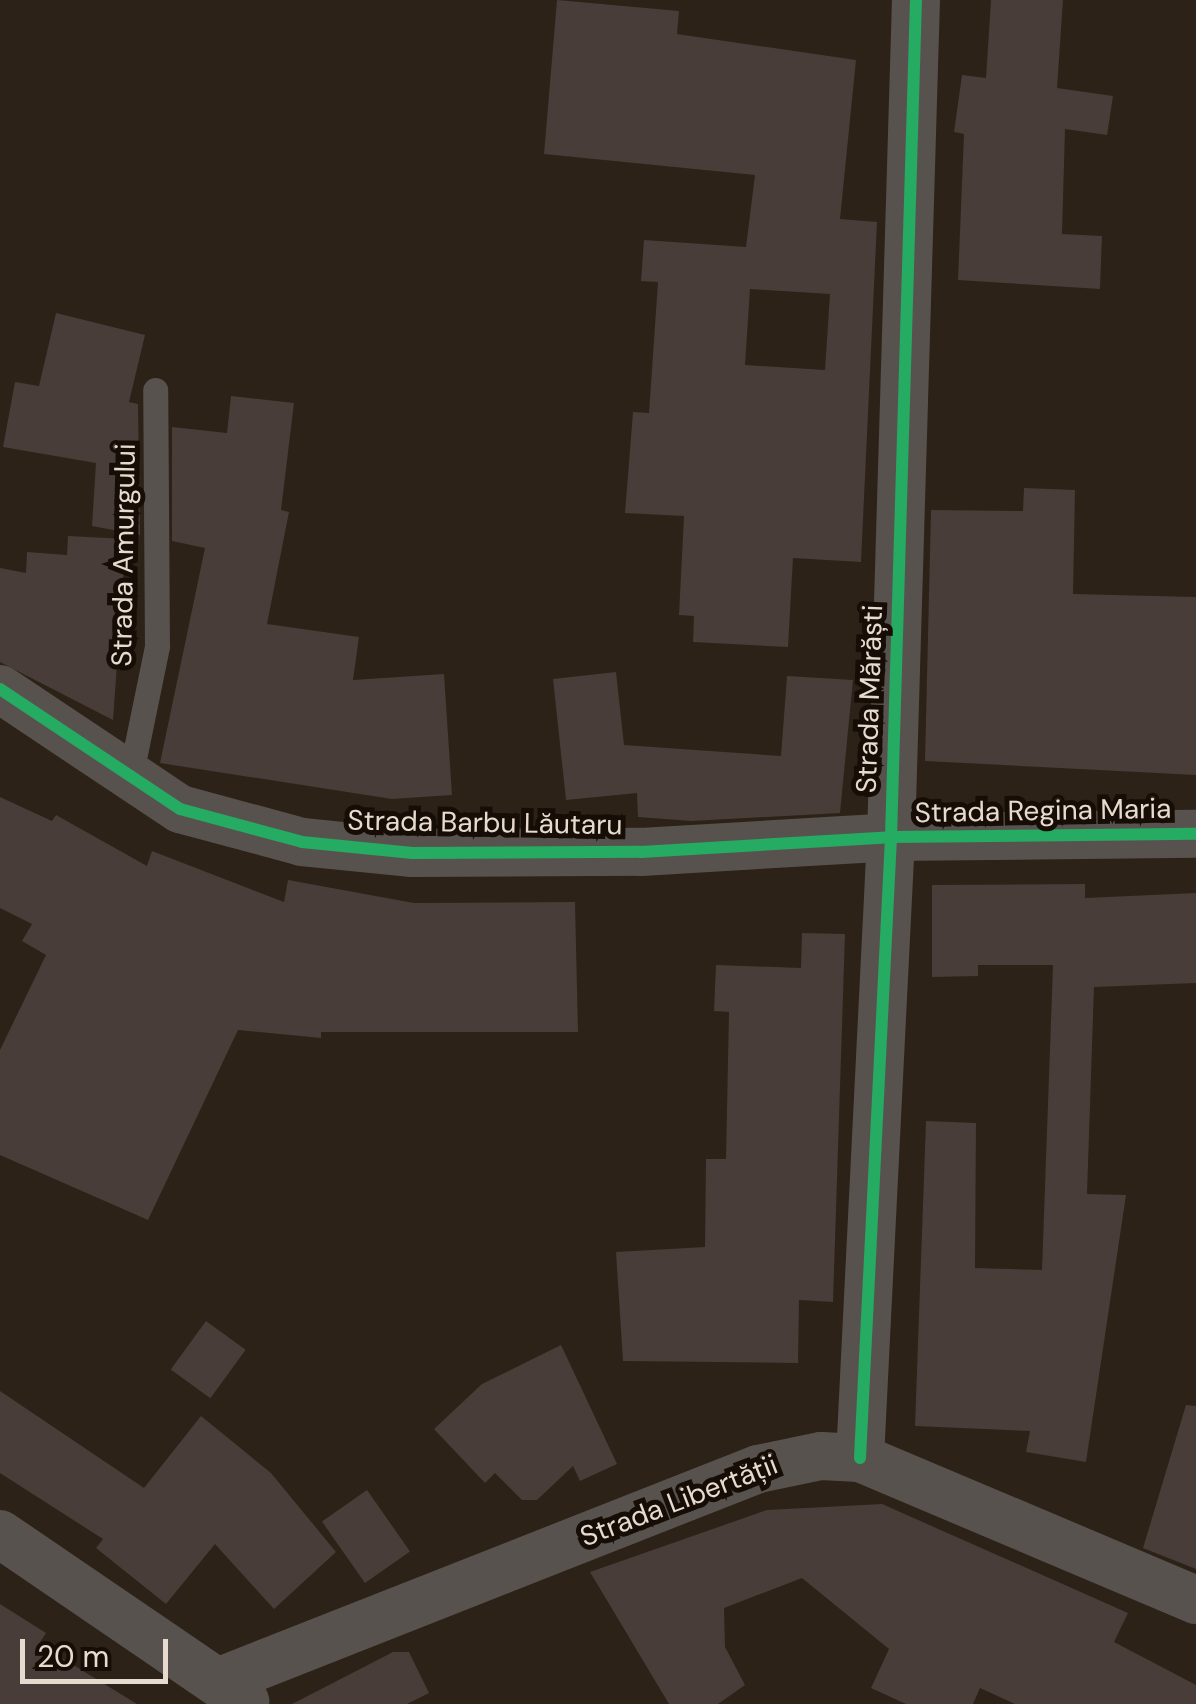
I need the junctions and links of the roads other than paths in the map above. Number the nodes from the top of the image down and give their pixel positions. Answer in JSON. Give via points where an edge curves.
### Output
{"nodes":[{"id":1,"x":916,"y":0,"type":"edge"},
{"id":2,"x":156,"y":390,"type":"dead end"},
{"id":3,"x":0,"y":689,"type":"edge"},
{"id":4,"x":130,"y":778,"type":"junction"},
{"id":5,"x":1196,"y":834,"type":"edge"},
{"id":6,"x":890,"y":838,"type":"junction"},
{"id":7,"x":860,"y":1458,"type":"junction"},
{"id":8,"x":0,"y":1534,"type":"edge"},
{"id":9,"x":1196,"y":1600,"type":"edge"},
{"id":10,"x":235,"y":1692,"type":"edge"}],
"edges":[{"from":1,"to":6,"type":"street","name":"Strada Mărăști"},
{"from":2,"to":4,"type":"lane","name":"Strada Amurgului","via":[[156,646]]},
{"from":3,"to":4,"type":"street","name":"Strada Barbu Lăutaru"},
{"from":4,"to":6,"type":"street","name":"Strada Barbu Lăutaru","via":[[180,809],[242,832],[412,853],[641,852]]},
{"from":5,"to":6,"type":"street","name":"Strada Regina Maria"},
{"from":6,"to":7,"type":"street","name":"Strada Mărăști"},
{"from":7,"to":9,"type":"street","name":"Strada Libertății"},
{"from":7,"to":10,"type":"street","name":"Strada Libertății","via":[[822,1456],[758,1469]]},
{"from":8,"to":10,"type":"street"}]}
